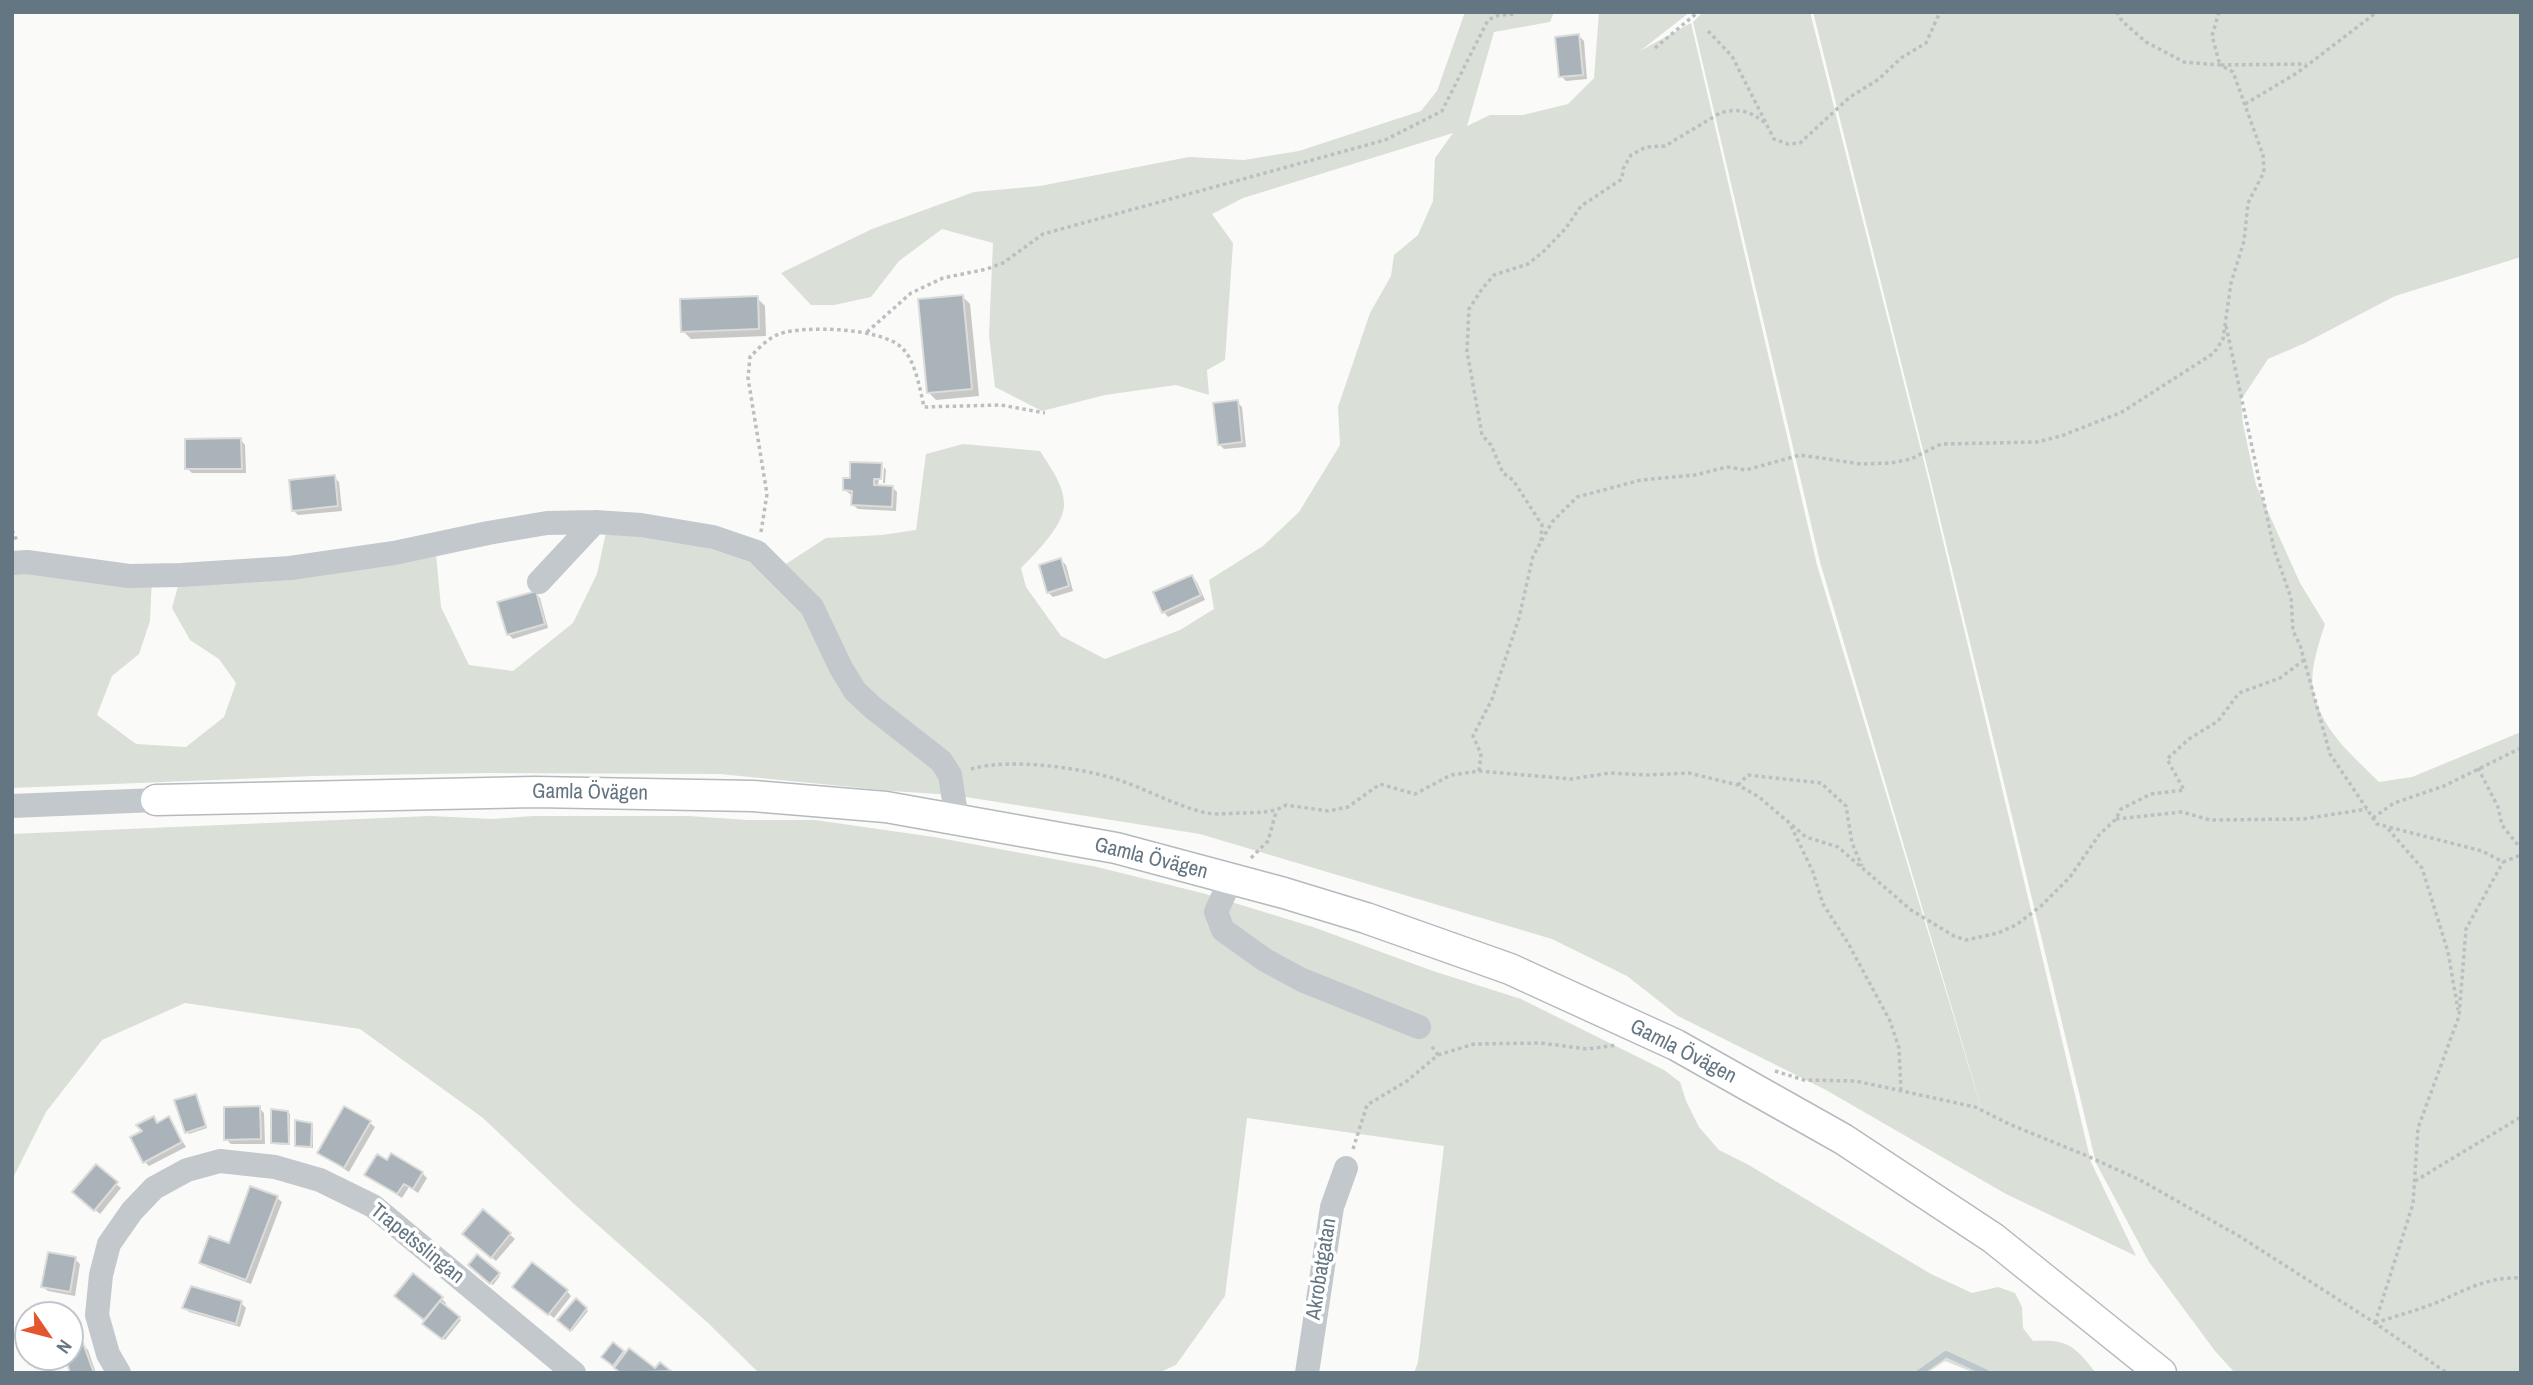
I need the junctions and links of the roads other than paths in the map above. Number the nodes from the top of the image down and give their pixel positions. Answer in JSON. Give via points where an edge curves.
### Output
{"nodes":[{"id":1,"x":595,"y":522,"type":"junction"},
{"id":2,"x":12,"y":563,"type":"edge"},
{"id":3,"x":539,"y":582,"type":"dead end"},
{"id":4,"x":156,"y":800,"type":"joint"},
{"id":5,"x":12,"y":806,"type":"edge"},
{"id":6,"x":957,"y":820,"type":"junction"},
{"id":7,"x":1231,"y":879,"type":"junction"},
{"id":8,"x":1419,"y":1027,"type":"road end"},
{"id":9,"x":1346,"y":1168,"type":"road end"},
{"id":10,"x":119,"y":1373,"type":"edge"},
{"id":11,"x":575,"y":1373,"type":"edge"},
{"id":12,"x":1307,"y":1373,"type":"edge"},
{"id":13,"x":2161,"y":1373,"type":"edge"}],
"edges":[{"from":1,"to":2,"type":"street","via":[[547,523],[290,568],[129,576]]},
{"from":1,"to":3,"type":"street"},
{"from":1,"to":6,"type":"street","via":[[713,537],[757,552],[812,607],[855,691],[942,761],[950,775]]},
{"from":4,"to":5,"type":"street","name":"Gamla Övägen"},
{"from":4,"to":6,"type":"main road","name":"Gamla Övägen","via":[[535,792],[752,796],[886,807]]},
{"from":6,"to":7,"type":"main road","name":"Gamla Övägen","via":[[1116,848]]},
{"from":7,"to":8,"type":"street","via":[[1216,912],[1223,930],[1239,944],[1302,980]]},
{"from":7,"to":13,"type":"main road","name":"Gamla Övägen","via":[[1366,918],[1510,969],[1676,1045],[1843,1139],[1993,1238]]},
{"from":9,"to":12,"type":"street","name":"Akrobatgatan","via":[[1332,1207]]},
{"from":10,"to":11,"type":"street","name":"Trapetsslingan","via":[[108,1354],[97,1315],[109,1244],[154,1188],[187,1170],[220,1161],[275,1167],[320,1180],[373,1206]]}]}
